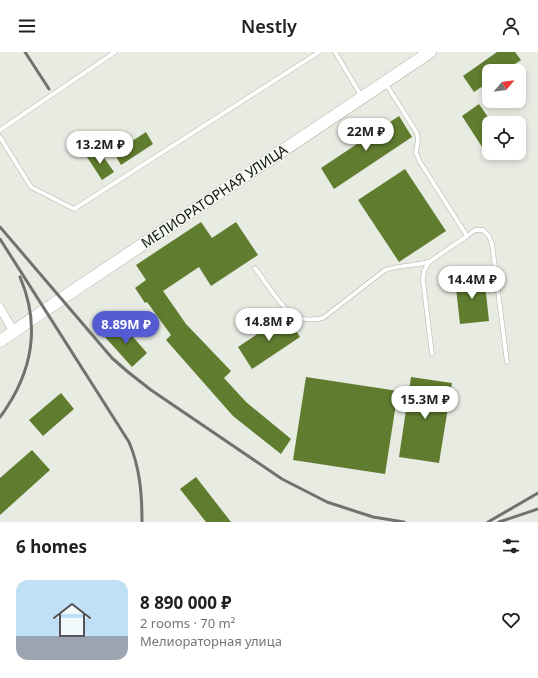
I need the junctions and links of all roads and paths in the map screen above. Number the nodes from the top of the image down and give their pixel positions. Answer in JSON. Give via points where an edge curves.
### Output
{"nodes":[{"id":1,"x":114,"y":52,"type":"edge"},
{"id":2,"x":319,"y":52,"type":"edge"},
{"id":3,"x":335,"y":52,"type":"edge"},
{"id":4,"x":430,"y":52,"type":"edge"},
{"id":5,"x":384,"y":82,"type":"junction"},
{"id":6,"x":362,"y":97,"type":"junction"},
{"id":7,"x":0,"y":130,"type":"edge"},
{"id":8,"x":0,"y":137,"type":"edge"},
{"id":9,"x":467,"y":236,"type":"junction"},
{"id":10,"x":428,"y":262,"type":"junction"},
{"id":11,"x":255,"y":268,"type":"dead end"},
{"id":12,"x":0,"y":308,"type":"edge"},
{"id":13,"x":14,"y":332,"type":"junction"},
{"id":14,"x":0,"y":341,"type":"edge"},
{"id":15,"x":432,"y":354,"type":"dead end"},
{"id":16,"x":507,"y":362,"type":"dead end"}],
"edges":[{"from":1,"to":7,"type":"lane"},
{"from":2,"to":8,"type":"lane","via":[[74,210],[31,187]]},
{"from":3,"to":6,"type":"lane"},
{"from":4,"to":5,"type":"street","name":"МЕЛИОРАТОРНАЯ УЛИЦА"},
{"from":5,"to":6,"type":"street","name":"МЕЛИОРАТОРНАЯ УЛИЦА"},
{"from":5,"to":9,"type":"lane","via":[[416,134],[416,153],[420,162]]},
{"from":6,"to":13,"type":"street","name":"МЕЛИОРАТОРНАЯ УЛИЦА"},
{"from":9,"to":10,"type":"lane"},
{"from":9,"to":16,"type":"lane","via":[[475,230],[482,230],[489,236],[492,244]]},
{"from":10,"to":11,"type":"lane","via":[[395,266],[385,270],[323,318],[313,320],[295,316],[285,308]]},
{"from":10,"to":15,"type":"lane","via":[[423,280]]},
{"from":12,"to":13,"type":"street"},
{"from":13,"to":14,"type":"street","name":"МЕЛИОРАТОРНАЯ УЛИЦА"}]}
